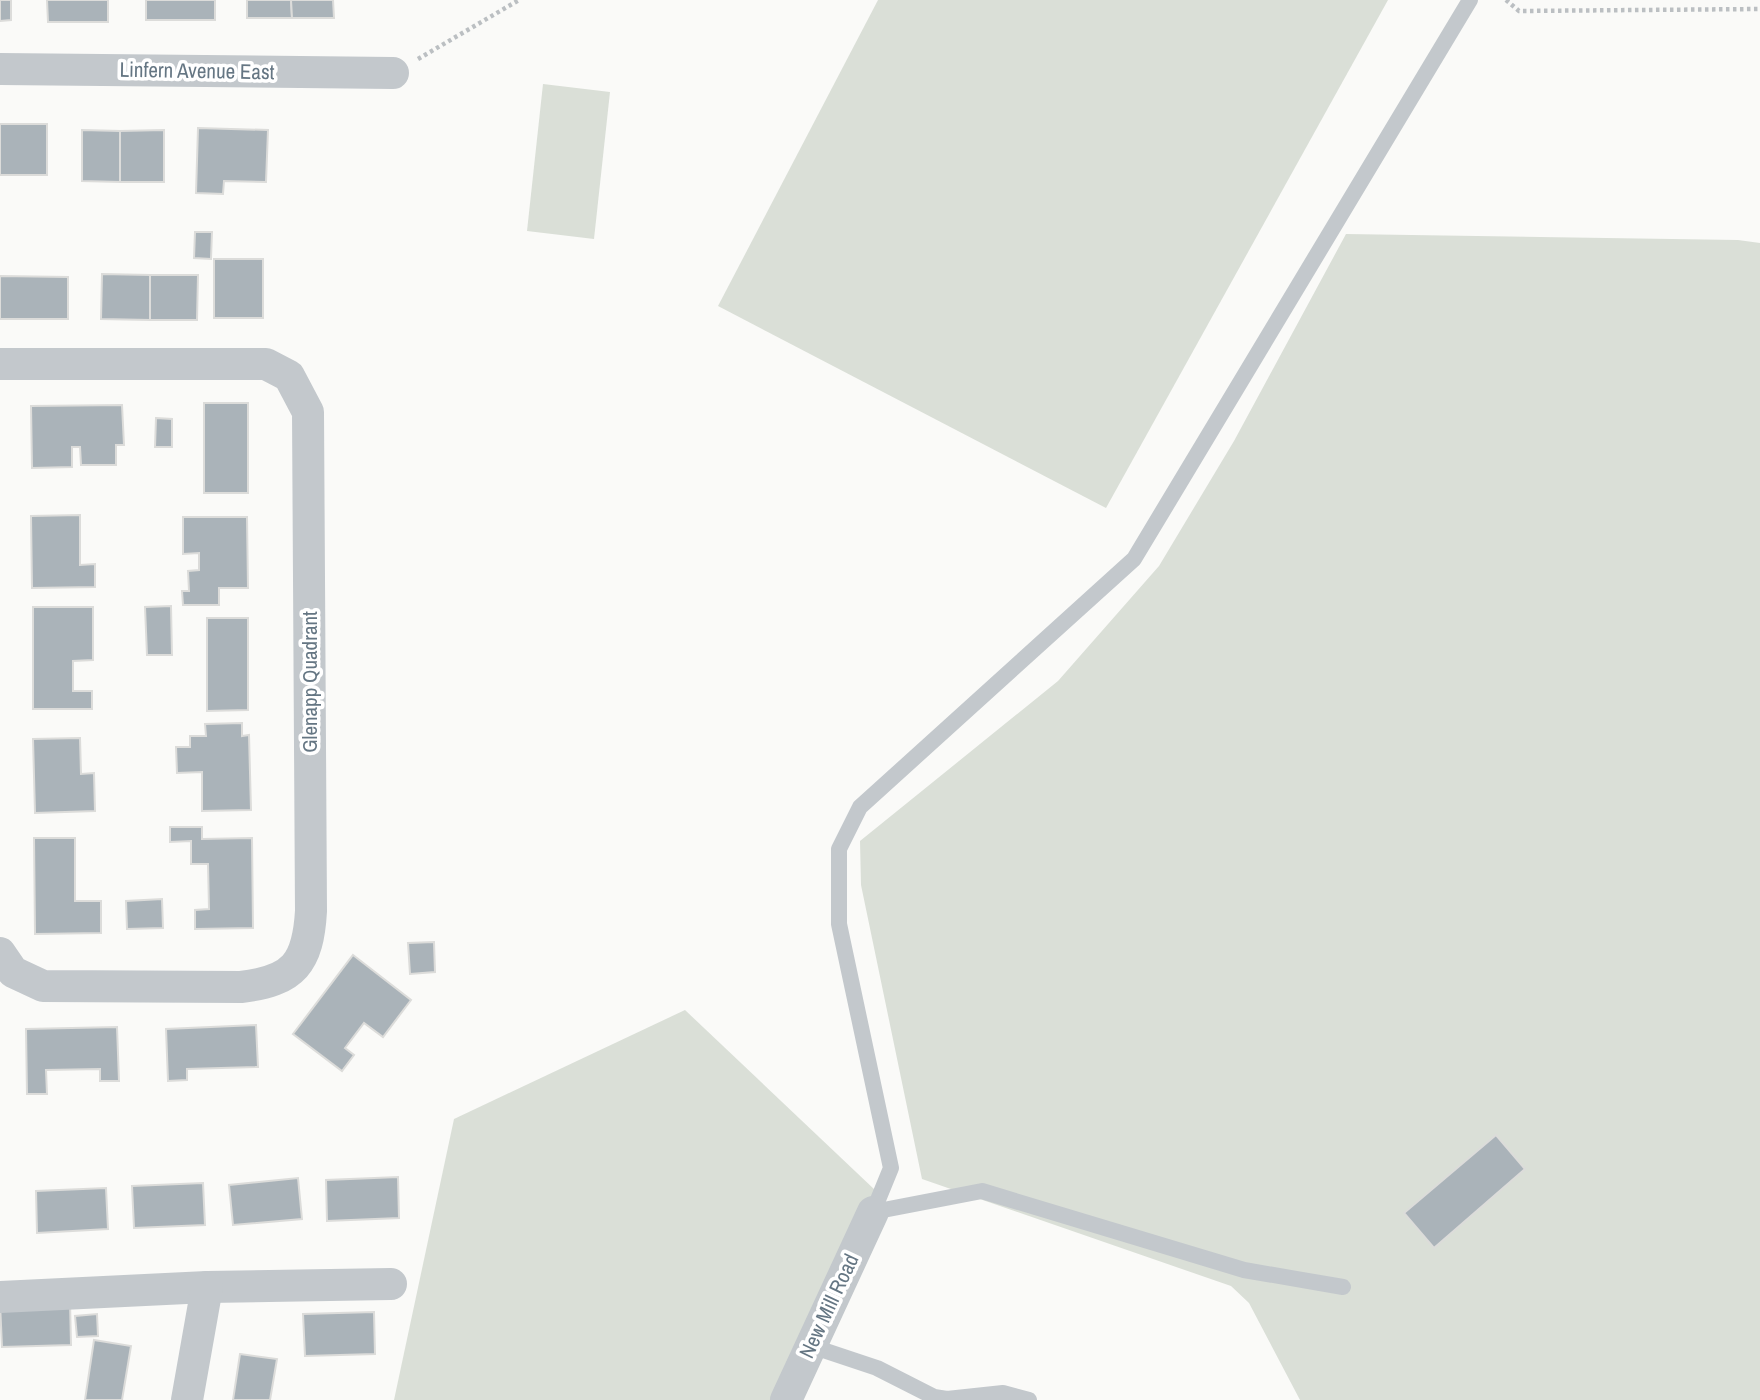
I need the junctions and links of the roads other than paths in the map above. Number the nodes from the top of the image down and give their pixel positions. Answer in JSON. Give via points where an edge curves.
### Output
{"nodes":[{"id":1,"x":1470,"y":0,"type":"edge"},
{"id":2,"x":0,"y":69,"type":"edge"},
{"id":3,"x":394,"y":73,"type":"road end"},
{"id":4,"x":0,"y":364,"type":"edge"},
{"id":5,"x":0,"y":953,"type":"edge"},
{"id":6,"x":873,"y":1212,"type":"junction"},
{"id":7,"x":391,"y":1284,"type":"dead end"},
{"id":8,"x":207,"y":1287,"type":"junction"},
{"id":9,"x":1343,"y":1287,"type":"dead end"},
{"id":10,"x":0,"y":1297,"type":"edge"},
{"id":11,"x":811,"y":1346,"type":"junction"},
{"id":12,"x":934,"y":1399,"type":"edge"},
{"id":13,"x":187,"y":1400,"type":"edge"},
{"id":14,"x":786,"y":1400,"type":"edge"},
{"id":15,"x":1029,"y":1400,"type":"edge"}],
"edges":[{"from":1,"to":6,"type":"lane","via":[[1134,559],[860,807],[839,849],[839,924],[891,1168]]},
{"from":2,"to":3,"type":"street","name":"Linfern Avenue East"},
{"from":4,"to":5,"type":"street","name":"Glenapp Quadrant","via":[[266,364],[289,376],[308,412],[311,897],[304,954],[289,974],[262,984],[43,986],[13,972]]},
{"from":6,"to":9,"type":"lane","via":[[982,1191],[1244,1270]]},
{"from":6,"to":11,"type":"street","name":"New Mill Road"},
{"from":7,"to":8,"type":"street"},
{"from":8,"to":10,"type":"street"},
{"from":8,"to":13,"type":"street"},
{"from":11,"to":12,"type":"lane","via":[[877,1368]]},
{"from":11,"to":14,"type":"street","name":"New Mill Road"},
{"from":12,"to":15,"type":"lane","via":[[1003,1394]]}]}
